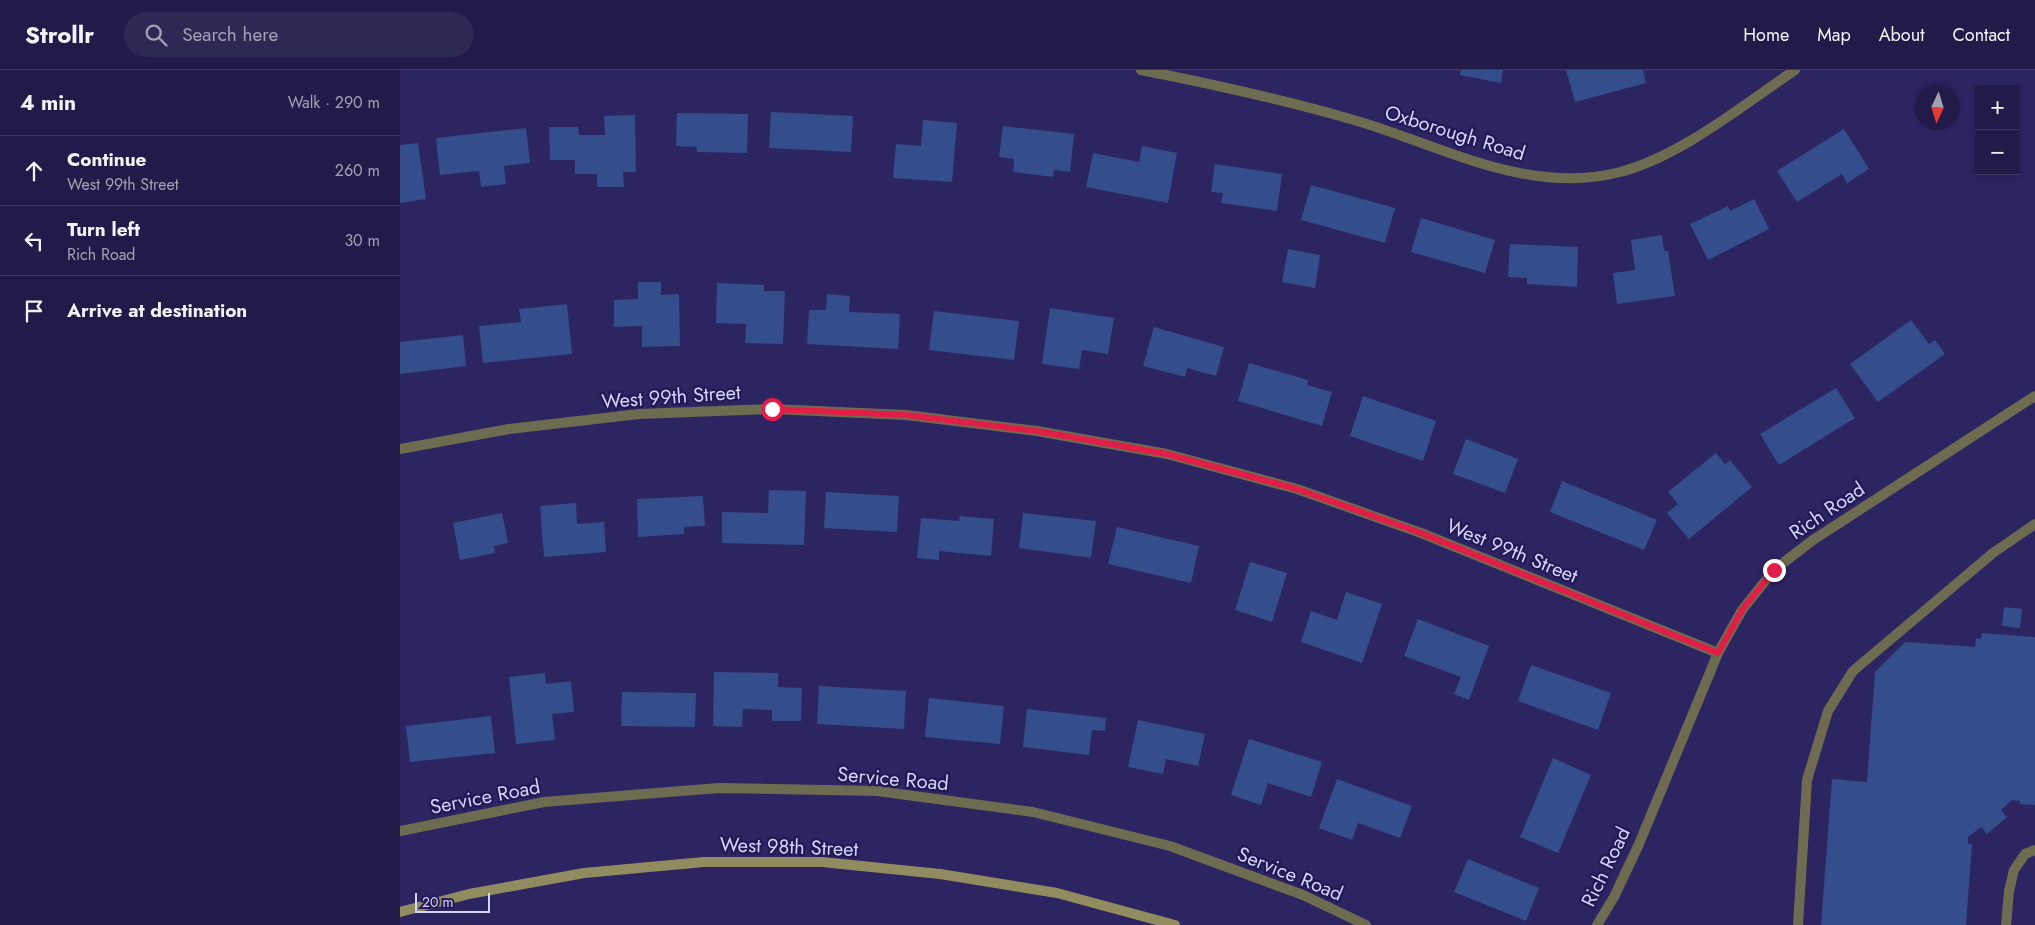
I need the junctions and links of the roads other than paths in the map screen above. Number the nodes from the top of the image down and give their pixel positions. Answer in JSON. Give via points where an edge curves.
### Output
{"nodes":[{"id":1,"x":1141,"y":70,"type":"edge"},
{"id":2,"x":1795,"y":70,"type":"edge"},
{"id":3,"x":2035,"y":396,"type":"edge"},
{"id":4,"x":400,"y":449,"type":"edge"},
{"id":5,"x":2035,"y":524,"type":"edge"},
{"id":6,"x":1718,"y":653,"type":"junction"},
{"id":7,"x":400,"y":831,"type":"edge"},
{"id":8,"x":2035,"y":850,"type":"edge"},
{"id":9,"x":400,"y":912,"type":"edge"},
{"id":10,"x":1175,"y":925,"type":"edge"},
{"id":11,"x":1366,"y":925,"type":"edge"},
{"id":12,"x":1597,"y":925,"type":"edge"},
{"id":13,"x":1798,"y":925,"type":"edge"},
{"id":14,"x":2006,"y":925,"type":"edge"}],
"edges":[{"from":1,"to":2,"type":"street","name":"Oxborough Road","via":[[1355,120],[1490,166],[1533,176],[1576,179],[1620,172],[1660,158]]},
{"from":3,"to":6,"type":"street","name":"Rich Road","via":[[1812,540],[1774,570],[1742,610]]},
{"from":4,"to":6,"type":"street","name":"West 99th Street","via":[[508,429],[630,415],[772,409],[906,415],[1037,431],[1167,454],[1297,489],[1421,533]]},
{"from":5,"to":13,"type":"street","via":[[1993,553],[1853,671],[1828,711],[1807,780]]},
{"from":6,"to":12,"type":"street","name":"Rich Road","via":[[1639,844]]},
{"from":7,"to":11,"type":"street","name":"Service Road","via":[[544,802],[719,788],[877,791],[1032,812],[1170,846],[1303,895]]},
{"from":8,"to":14,"type":"street","via":[[2025,854],[2014,870]]},
{"from":9,"to":10,"type":"street","name":"West 98th Street","via":[[469,894],[584,873],[704,862],[822,862],[940,874],[1057,893]]}]}
